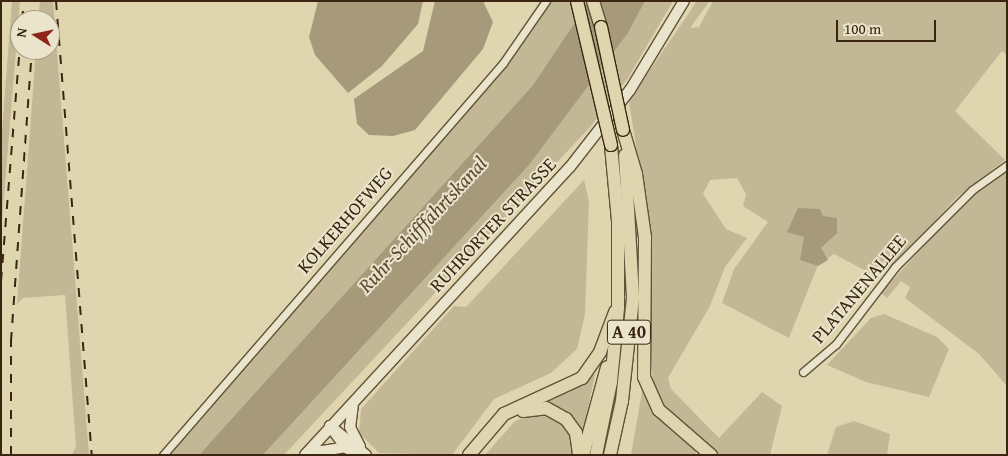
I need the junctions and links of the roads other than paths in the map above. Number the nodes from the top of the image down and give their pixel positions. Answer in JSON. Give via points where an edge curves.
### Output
{"nodes":[{"id":1,"x":546,"y":1,"type":"edge"},
{"id":2,"x":577,"y":1,"type":"edge"},
{"id":3,"x":593,"y":1,"type":"edge"},
{"id":4,"x":684,"y":1,"type":"edge"},
{"id":5,"x":623,"y":130,"type":"junction"},
{"id":6,"x":1007,"y":165,"type":"edge"},
{"id":7,"x":618,"y":308,"type":"junction"},
{"id":8,"x":616,"y":340,"type":"junction"},
{"id":9,"x":803,"y":372,"type":"dead end"},
{"id":10,"x":353,"y":403,"type":"junction"},
{"id":11,"x":619,"y":420,"type":"junction"},
{"id":12,"x":330,"y":426,"type":"junction"},
{"id":13,"x":345,"y":447,"type":"junction"},
{"id":14,"x":361,"y":452,"type":"edge"},
{"id":15,"x":163,"y":455,"type":"edge"},
{"id":16,"x":306,"y":455,"type":"edge"},
{"id":17,"x":469,"y":455,"type":"edge"},
{"id":18,"x":476,"y":455,"type":"edge"},
{"id":19,"x":581,"y":455,"type":"edge"},
{"id":20,"x":596,"y":455,"type":"edge"},
{"id":21,"x":610,"y":455,"type":"edge"},
{"id":22,"x":616,"y":455,"type":"edge"},
{"id":23,"x":711,"y":455,"type":"edge"}],
"edges":[{"from":1,"to":15,"type":"street","name":"KOLKERHOFWEG","via":[[503,63]]},
{"from":2,"to":7,"type":"highway","number":"A 40","bridge":true,"via":[[611,145],[618,221]]},
{"from":3,"to":5,"type":"highway","number":"A 40","bridge":true},
{"from":4,"to":10,"type":"main road","name":"RUHRORTER STRASSE","via":[[608,121],[531,211]]},
{"from":5,"to":11,"type":"highway","number":"A 40","via":[[633,298]]},
{"from":5,"to":23,"type":"highway","via":[[636,174],[645,237],[644,377],[659,410]]},
{"from":6,"to":9,"type":"street","name":"PLATANENALLEE","via":[[972,190],[901,260],[836,344]]},
{"from":7,"to":8,"type":"highway","number":"A 40"},
{"from":7,"to":17,"type":"highway","via":[[600,352],[582,378],[509,411]]},
{"from":8,"to":19,"type":"highway"},
{"from":8,"to":20,"type":"highway","number":"A 40"},
{"from":10,"to":12,"type":"main road","name":"RUHRORTER STRASSE"},
{"from":10,"to":14,"type":"main road","via":[[350,427]]},
{"from":11,"to":21,"type":"highway","number":"A 40"},
{"from":11,"to":22,"type":"highway"},
{"from":12,"to":13,"type":"main road"},
{"from":12,"to":14,"type":"main road"},
{"from":12,"to":16,"type":"main road","name":"RUHRORTER STRASSE"},
{"from":13,"to":14,"type":"main road"},
{"from":13,"to":16,"type":"main road","via":[[331,446]]},
{"from":18,"to":19,"type":"highway","via":[[513,416],[538,407],[566,419],[576,433]]}]}
